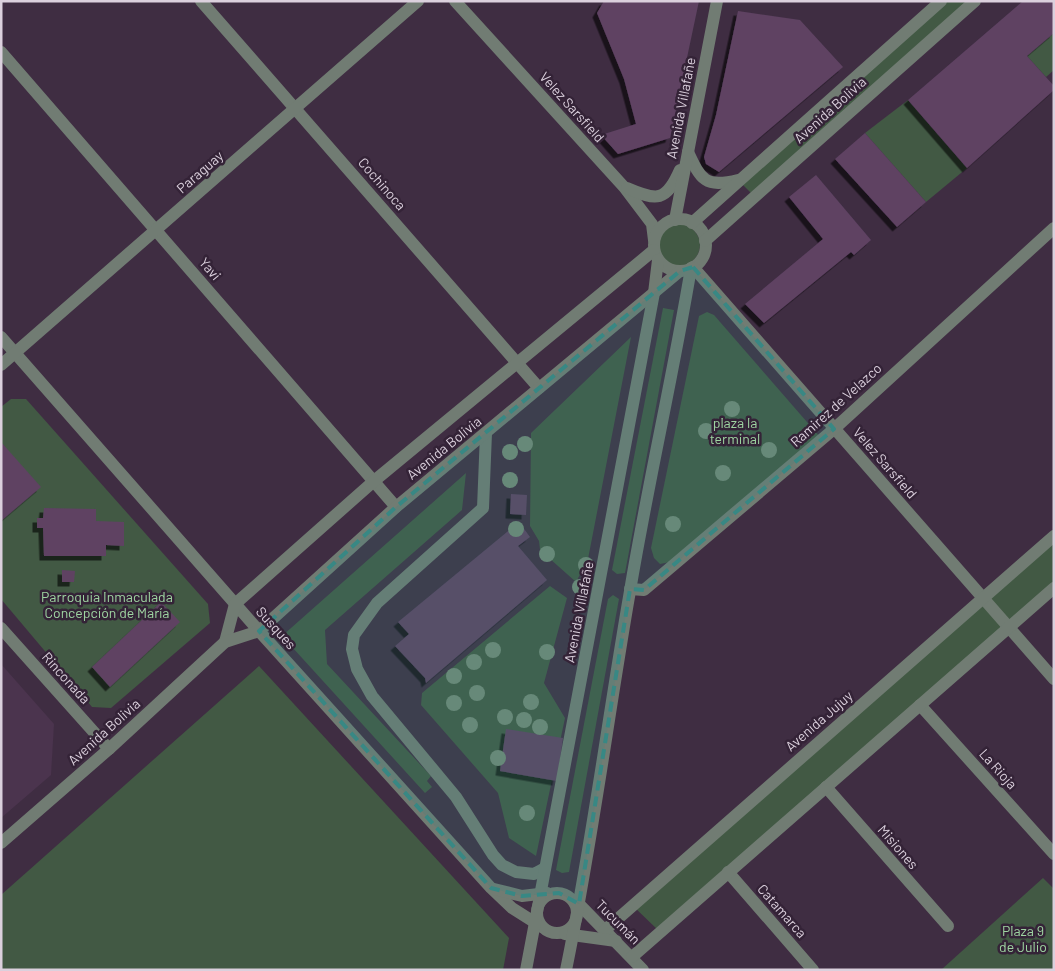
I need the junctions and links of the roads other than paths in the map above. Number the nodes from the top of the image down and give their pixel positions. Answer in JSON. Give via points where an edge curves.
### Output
{"nodes":[{"id":1,"x":201,"y":1,"type":"edge"},
{"id":2,"x":418,"y":1,"type":"edge"},
{"id":3,"x":455,"y":1,"type":"edge"},
{"id":4,"x":717,"y":1,"type":"edge"},
{"id":5,"x":941,"y":1,"type":"edge"},
{"id":6,"x":975,"y":1,"type":"edge"},
{"id":7,"x":1,"y":52,"type":"edge"},
{"id":8,"x":295,"y":109,"type":"junction"},
{"id":9,"x":688,"y":152,"type":"junction"},
{"id":10,"x":738,"y":180,"type":"junction"},
{"id":11,"x":624,"y":187,"type":"junction"},
{"id":12,"x":675,"y":220,"type":"junction"},
{"id":13,"x":692,"y":222,"type":"junction"},
{"id":14,"x":1054,"y":228,"type":"edge"},
{"id":15,"x":156,"y":230,"type":"junction"},
{"id":16,"x":705,"y":241,"type":"junction"},
{"id":17,"x":655,"y":250,"type":"junction"},
{"id":18,"x":688,"y":269,"type":"junction"},
{"id":19,"x":654,"y":292,"type":"junction"},
{"id":20,"x":1,"y":337,"type":"edge"},
{"id":21,"x":15,"y":353,"type":"junction"},
{"id":22,"x":518,"y":363,"type":"junction"},
{"id":23,"x":1,"y":365,"type":"edge"},
{"id":24,"x":539,"y":388,"type":"junction"},
{"id":25,"x":834,"y":428,"type":"junction"},
{"id":26,"x":486,"y":433,"type":"junction"},
{"id":27,"x":374,"y":481,"type":"junction"},
{"id":28,"x":396,"y":507,"type":"junction"},
{"id":29,"x":1054,"y":536,"type":"edge"},
{"id":30,"x":1054,"y":588,"type":"edge"},
{"id":31,"x":630,"y":589,"type":"junction"},
{"id":32,"x":982,"y":598,"type":"junction"},
{"id":33,"x":235,"y":604,"type":"junction"},
{"id":34,"x":1,"y":628,"type":"edge"},
{"id":35,"x":1008,"y":628,"type":"junction"},
{"id":36,"x":259,"y":631,"type":"junction"},
{"id":37,"x":225,"y":642,"type":"junction"},
{"id":38,"x":1054,"y":679,"type":"edge"},
{"id":39,"x":920,"y":705,"type":"junction"},
{"id":40,"x":109,"y":749,"type":"junction"},
{"id":41,"x":826,"y":787,"type":"junction"},
{"id":42,"x":1,"y":843,"type":"edge"},
{"id":43,"x":1054,"y":854,"type":"edge"},
{"id":44,"x":545,"y":868,"type":"junction"},
{"id":45,"x":728,"y":872,"type":"junction"},
{"id":46,"x":491,"y":888,"type":"junction"},
{"id":47,"x":546,"y":893,"type":"junction"},
{"id":48,"x":576,"y":905,"type":"junction"},
{"id":49,"x":538,"y":925,"type":"junction"},
{"id":50,"x":948,"y":926,"type":"dead end"},
{"id":51,"x":605,"y":930,"type":"junction"},
{"id":52,"x":560,"y":933,"type":"junction"},
{"id":53,"x":573,"y":936,"type":"junction"},
{"id":54,"x":616,"y":942,"type":"junction"},
{"id":55,"x":632,"y":957,"type":"junction"},
{"id":56,"x":526,"y":970,"type":"edge"},
{"id":57,"x":566,"y":970,"type":"edge"},
{"id":58,"x":643,"y":970,"type":"edge"},
{"id":59,"x":813,"y":970,"type":"edge"}],
"edges":[{"from":1,"to":8,"type":"street","name":"Cochinoca"},
{"from":2,"to":8,"type":"street","name":"Paraguay"},
{"from":3,"to":11,"type":"street","name":"Velez Sarsfield"},
{"from":4,"to":9,"type":"street","name":"Avenida Villafañe"},
{"from":5,"to":10,"type":"street","name":"Avenida Bolivia"},
{"from":6,"to":16,"type":"street","name":"Avenida Bolivia"},
{"from":7,"to":15,"type":"street","name":"Yavi"},
{"from":8,"to":15,"type":"street","name":"Paraguay"},
{"from":8,"to":22,"type":"street","name":"Cochinoca"},
{"from":9,"to":10,"type":"street","via":[[698,172],[707,181],[722,184]]},
{"from":9,"to":11,"type":"street","via":[[668,193],[652,198]]},
{"from":9,"to":12,"type":"street","name":"Avenida Villafañe"},
{"from":10,"to":13,"type":"street","name":"Avenida Bolivia"},
{"from":11,"to":17,"type":"street","name":"Velez Sarsfield","via":[[649,219],[655,235]]},
{"from":12,"to":13,"type":"street"},
{"from":12,"to":17,"type":"street","via":[[658,231]]},
{"from":13,"to":16,"type":"street","via":[[702,232]]},
{"from":14,"to":25,"type":"street","name":"Ramirez de Velazco"},
{"from":15,"to":21,"type":"street","name":"Paraguay"},
{"from":15,"to":27,"type":"street","name":"Yavi"},
{"from":16,"to":18,"type":"street","via":[[701,260]]},
{"from":17,"to":18,"type":"street","via":[[664,266]]},
{"from":17,"to":19,"type":"street","name":"Avenida Villafañe"},
{"from":17,"to":22,"type":"street","name":"Avenida Bolivia"},
{"from":18,"to":19,"type":"street","name":"Avenida Bolivia"},
{"from":18,"to":25,"type":"street","name":"Velez Sarsfield"},
{"from":18,"to":31,"type":"street","via":[[664,420]]},
{"from":19,"to":24,"type":"street","name":"Avenida Bolivia"},
{"from":19,"to":44,"type":"street","name":"Avenida Villafañe"},
{"from":20,"to":21,"type":"street","name":"Susques"},
{"from":21,"to":23,"type":"street","name":"Paraguay"},
{"from":21,"to":33,"type":"street","name":"Susques"},
{"from":22,"to":24,"type":"street","name":"Cochinoca"},
{"from":22,"to":27,"type":"street","name":"Avenida Bolivia"},
{"from":24,"to":26,"type":"street","name":"Avenida Bolivia"},
{"from":25,"to":31,"type":"street","name":"Ramirez de Velazco","via":[[644,590]]},
{"from":25,"to":32,"type":"street","name":"Velez Sarsfield"},
{"from":26,"to":28,"type":"street","name":"Avenida Bolivia"},
{"from":26,"to":44,"type":"street","via":[[483,508],[377,603],[354,635],[352,649],[357,669],[372,696],[456,797],[493,855],[502,865],[516,872],[534,874]]},
{"from":27,"to":28,"type":"street","name":"Yavi"},
{"from":27,"to":33,"type":"street","name":"Avenida Bolivia"},
{"from":28,"to":36,"type":"street","name":"Avenida Bolivia"},
{"from":29,"to":32,"type":"street","name":"Avenida Jujuy"},
{"from":30,"to":35,"type":"street"},
{"from":31,"to":48,"type":"street"},
{"from":32,"to":35,"type":"street","name":"Velez Sarsfield"},
{"from":32,"to":51,"type":"street","name":"Avenida Jujuy"},
{"from":33,"to":36,"type":"street","name":"Susques"},
{"from":33,"to":37,"type":"street"},
{"from":34,"to":40,"type":"street","name":"Rinconada"},
{"from":35,"to":38,"type":"street","name":"Velez Sarsfield"},
{"from":35,"to":39,"type":"street"},
{"from":36,"to":37,"type":"street","name":"Avenida Bolivia"},
{"from":36,"to":46,"type":"street","name":"Susques"},
{"from":37,"to":40,"type":"street","name":"Avenida Bolivia"},
{"from":39,"to":41,"type":"street"},
{"from":39,"to":43,"type":"street","name":"La Rioja"},
{"from":40,"to":42,"type":"street","name":"Avenida Bolivia"},
{"from":41,"to":45,"type":"street"},
{"from":41,"to":50,"type":"street","name":"Misiones"},
{"from":44,"to":47,"type":"street","name":"Avenida Villafañe"},
{"from":45,"to":55,"type":"street"},
{"from":45,"to":59,"type":"street","name":"Catamarca"},
{"from":46,"to":47,"type":"street","via":[[522,896]]},
{"from":46,"to":49,"type":"street","name":"Susques","via":[[512,908]]},
{"from":47,"to":48,"type":"street"},
{"from":47,"to":49,"type":"street","name":"Avenida Villafañe","via":[[537,908]]},
{"from":48,"to":51,"type":"street","name":"Tucumán"},
{"from":48,"to":52,"type":"street","via":[[572,927]]},
{"from":48,"to":53,"type":"street"},
{"from":49,"to":52,"type":"street"},
{"from":49,"to":56,"type":"street","name":"Avenida Villafañe"},
{"from":51,"to":54,"type":"street","name":"Tucumán"},
{"from":52,"to":53,"type":"street"},
{"from":53,"to":54,"type":"street"},
{"from":53,"to":57,"type":"street"},
{"from":54,"to":55,"type":"street","name":"Tucumán"},
{"from":55,"to":58,"type":"street","name":"Tucumán"}]}
